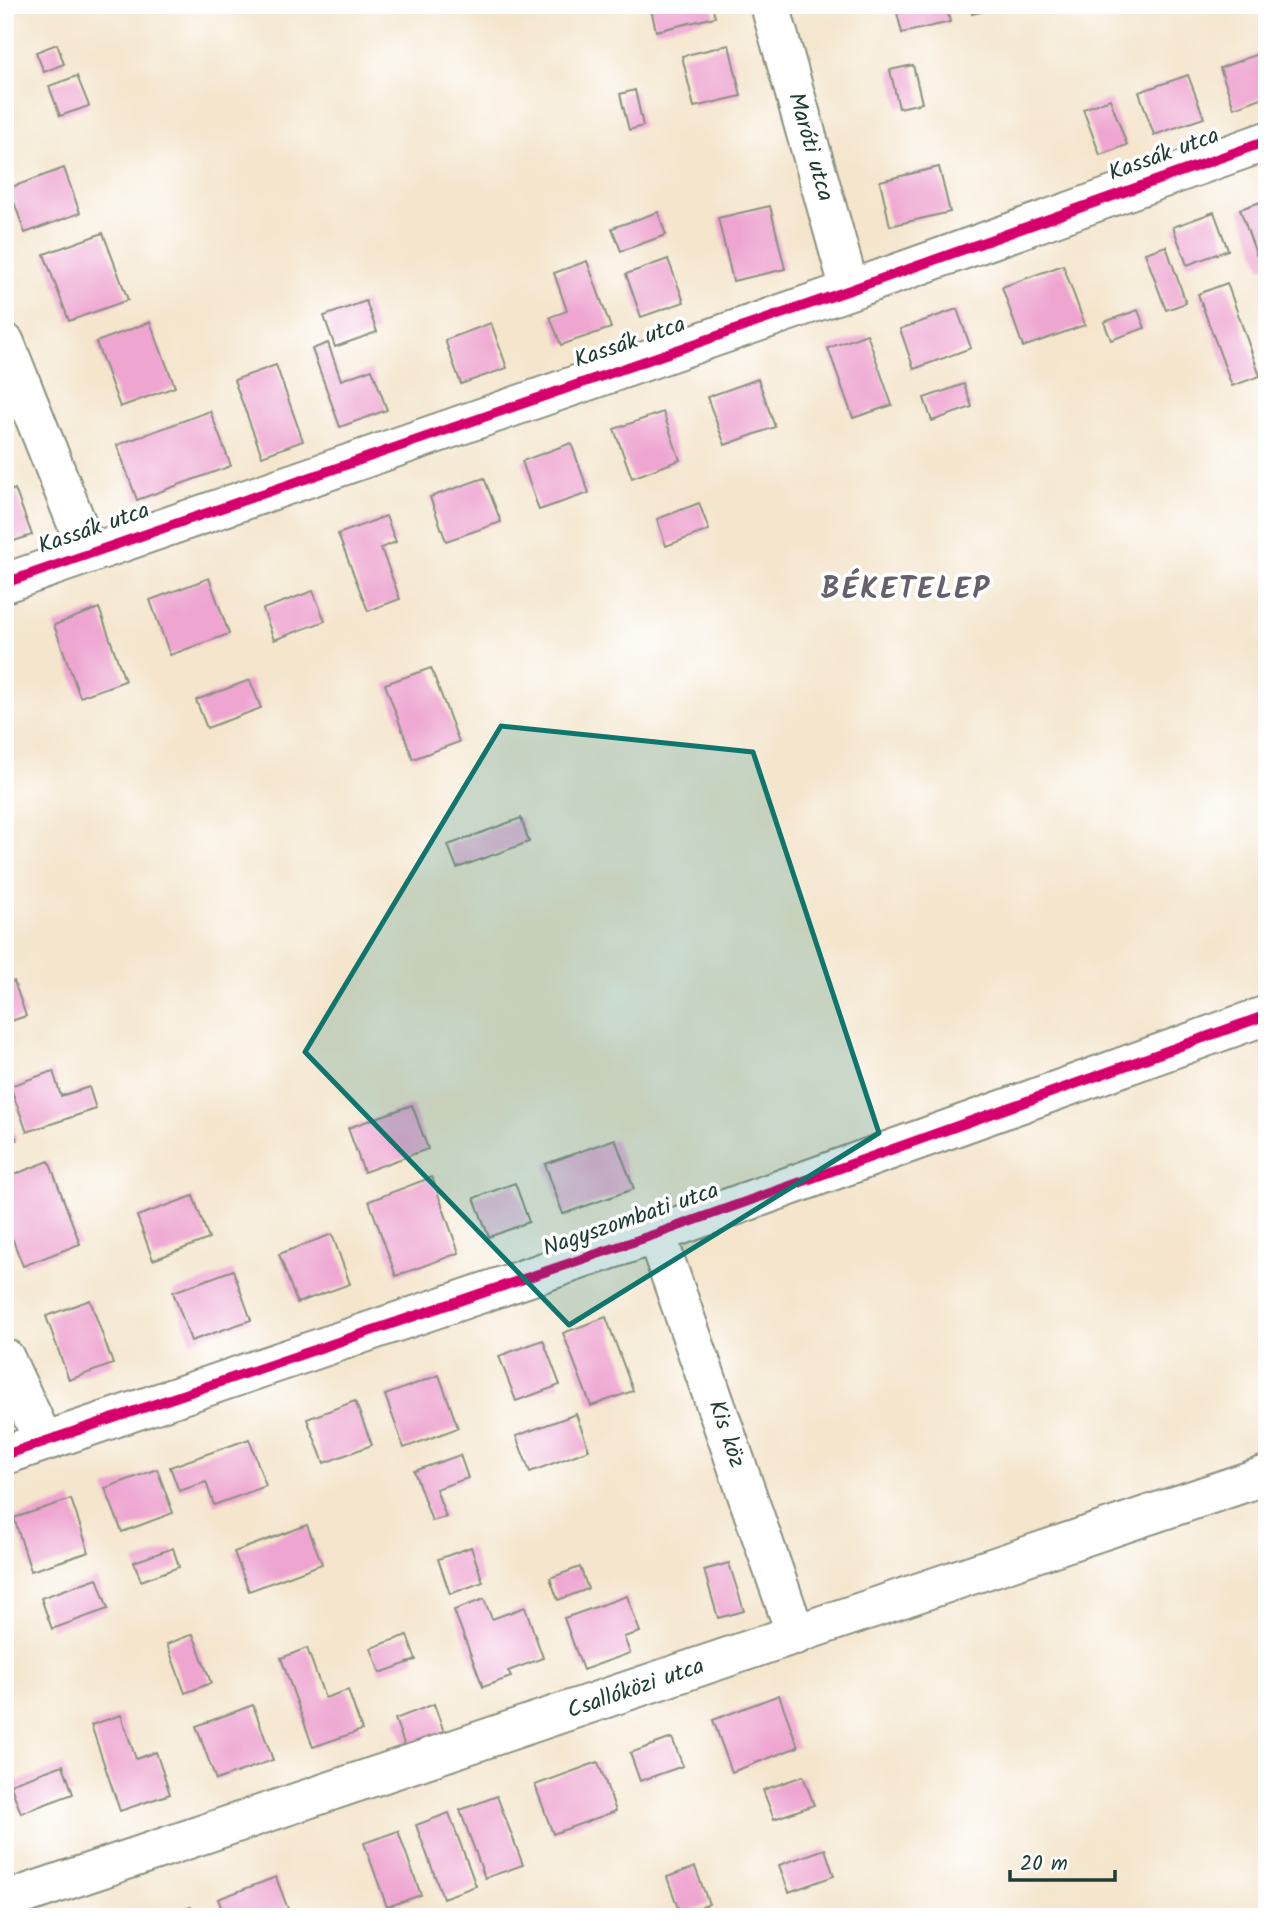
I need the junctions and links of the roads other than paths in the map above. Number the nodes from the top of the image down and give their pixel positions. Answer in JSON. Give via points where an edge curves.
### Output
{"nodes":[{"id":1,"x":770,"y":5,"type":"edge"},
{"id":2,"x":1267,"y":141,"type":"edge"},
{"id":3,"x":850,"y":290,"type":"junction"},
{"id":4,"x":5,"y":343,"type":"edge"},
{"id":5,"x":89,"y":552,"type":"junction"},
{"id":6,"x":5,"y":583,"type":"edge"},
{"id":7,"x":1267,"y":1015,"type":"edge"},
{"id":8,"x":656,"y":1234,"type":"junction"},
{"id":9,"x":5,"y":1358,"type":"edge"},
{"id":10,"x":44,"y":1442,"type":"junction"},
{"id":11,"x":5,"y":1455,"type":"edge"},
{"id":12,"x":1267,"y":1475,"type":"edge"},
{"id":13,"x":796,"y":1635,"type":"junction"},
{"id":14,"x":5,"y":1901,"type":"edge"}],
"edges":[{"from":1,"to":3,"type":"street","name":"Maróti utca"},
{"from":2,"to":3,"type":"street","name":"Kassák utca"},
{"from":3,"to":5,"type":"street","name":"Kassák utca"},
{"from":4,"to":5,"type":"street"},
{"from":5,"to":6,"type":"street","name":"Kassák utca"},
{"from":7,"to":8,"type":"street","name":"Nagyszombati utca"},
{"from":8,"to":10,"type":"street","name":"Nagyszombati utca"},
{"from":8,"to":13,"type":"street","name":"Kis köz"},
{"from":9,"to":10,"type":"street"},
{"from":10,"to":11,"type":"street","name":"Nagyszombati utca"},
{"from":12,"to":13,"type":"street","name":"Csallóközi utca"},
{"from":13,"to":14,"type":"street","name":"Csallóközi utca"}]}
